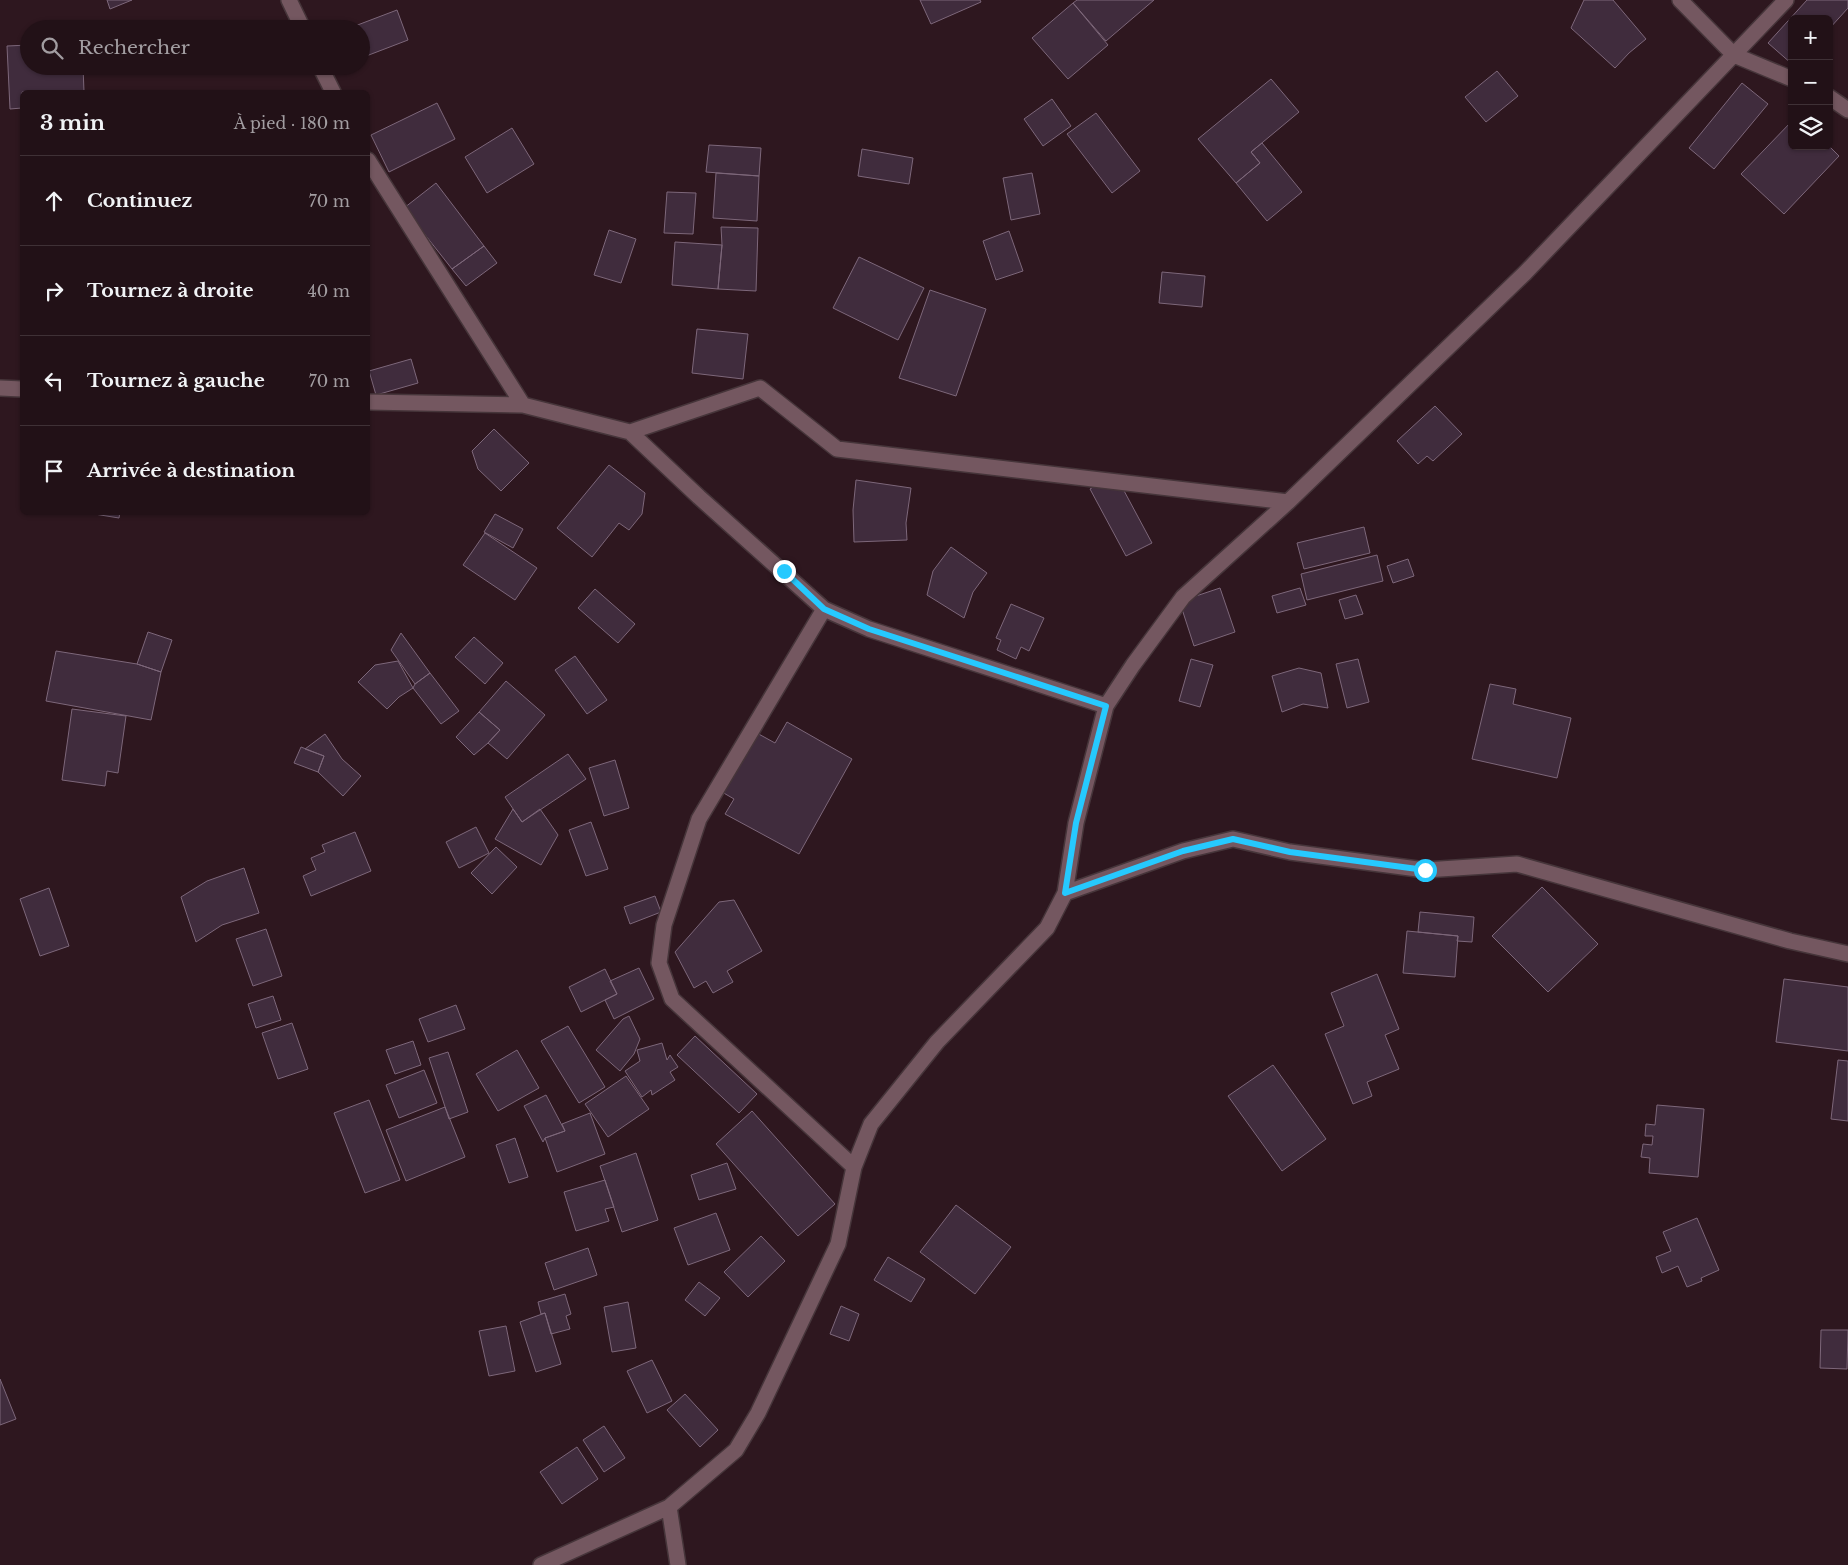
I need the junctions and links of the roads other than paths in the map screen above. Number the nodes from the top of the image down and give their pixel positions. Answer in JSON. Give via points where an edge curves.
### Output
{"nodes":[{"id":1,"x":289,"y":0,"type":"edge"},
{"id":2,"x":1680,"y":0,"type":"edge"},
{"id":3,"x":1786,"y":0,"type":"edge"},
{"id":4,"x":299,"y":20,"type":"edge"},
{"id":5,"x":1734,"y":55,"type":"junction"},
{"id":6,"x":324,"y":75,"type":"edge"},
{"id":7,"x":1788,"y":77,"type":"edge"},
{"id":8,"x":331,"y":90,"type":"edge"},
{"id":9,"x":1833,"y":100,"type":"edge"},
{"id":10,"x":1848,"y":110,"type":"edge"},
{"id":11,"x":370,"y":163,"type":"edge"},
{"id":12,"x":0,"y":388,"type":"edge"},
{"id":13,"x":20,"y":389,"type":"edge"},
{"id":14,"x":370,"y":402,"type":"edge"},
{"id":15,"x":523,"y":405,"type":"junction"},
{"id":16,"x":630,"y":432,"type":"junction"},
{"id":17,"x":1288,"y":502,"type":"junction"},
{"id":18,"x":824,"y":609,"type":"junction"},
{"id":19,"x":1106,"y":706,"type":"junction"},
{"id":20,"x":1065,"y":893,"type":"junction"},
{"id":21,"x":1848,"y":954,"type":"edge"},
{"id":22,"x":854,"y":1167,"type":"junction"},
{"id":23,"x":669,"y":1507,"type":"junction"},
{"id":24,"x":541,"y":1565,"type":"edge"},
{"id":25,"x":678,"y":1565,"type":"edge"}],
"edges":[{"from":1,"to":4,"type":"street"},
{"from":2,"to":5,"type":"street"},
{"from":3,"to":5,"type":"street"},
{"from":5,"to":7,"type":"street"},
{"from":5,"to":17,"type":"street","via":[[1524,273]]},
{"from":6,"to":8,"type":"street"},
{"from":9,"to":10,"type":"street"},
{"from":11,"to":15,"type":"street"},
{"from":12,"to":13,"type":"street"},
{"from":14,"to":15,"type":"street"},
{"from":15,"to":16,"type":"street"},
{"from":16,"to":17,"type":"street","via":[[760,388],[837,449]]},
{"from":16,"to":18,"type":"street"},
{"from":17,"to":19,"type":"street","via":[[1183,596]]},
{"from":18,"to":19,"type":"street","via":[[869,629]]},
{"from":18,"to":22,"type":"street","via":[[699,819],[664,925],[659,963],[672,999]]},
{"from":19,"to":20,"type":"street","via":[[1076,823]]},
{"from":20,"to":21,"type":"street","via":[[1183,851],[1233,839],[1290,852],[1425,870],[1517,864],[1790,941]]},
{"from":20,"to":22,"type":"street","via":[[1047,928],[938,1042],[871,1124]]},
{"from":22,"to":23,"type":"street","via":[[838,1244],[758,1413],[736,1450]]},
{"from":23,"to":24,"type":"street"},
{"from":23,"to":25,"type":"street"}]}
